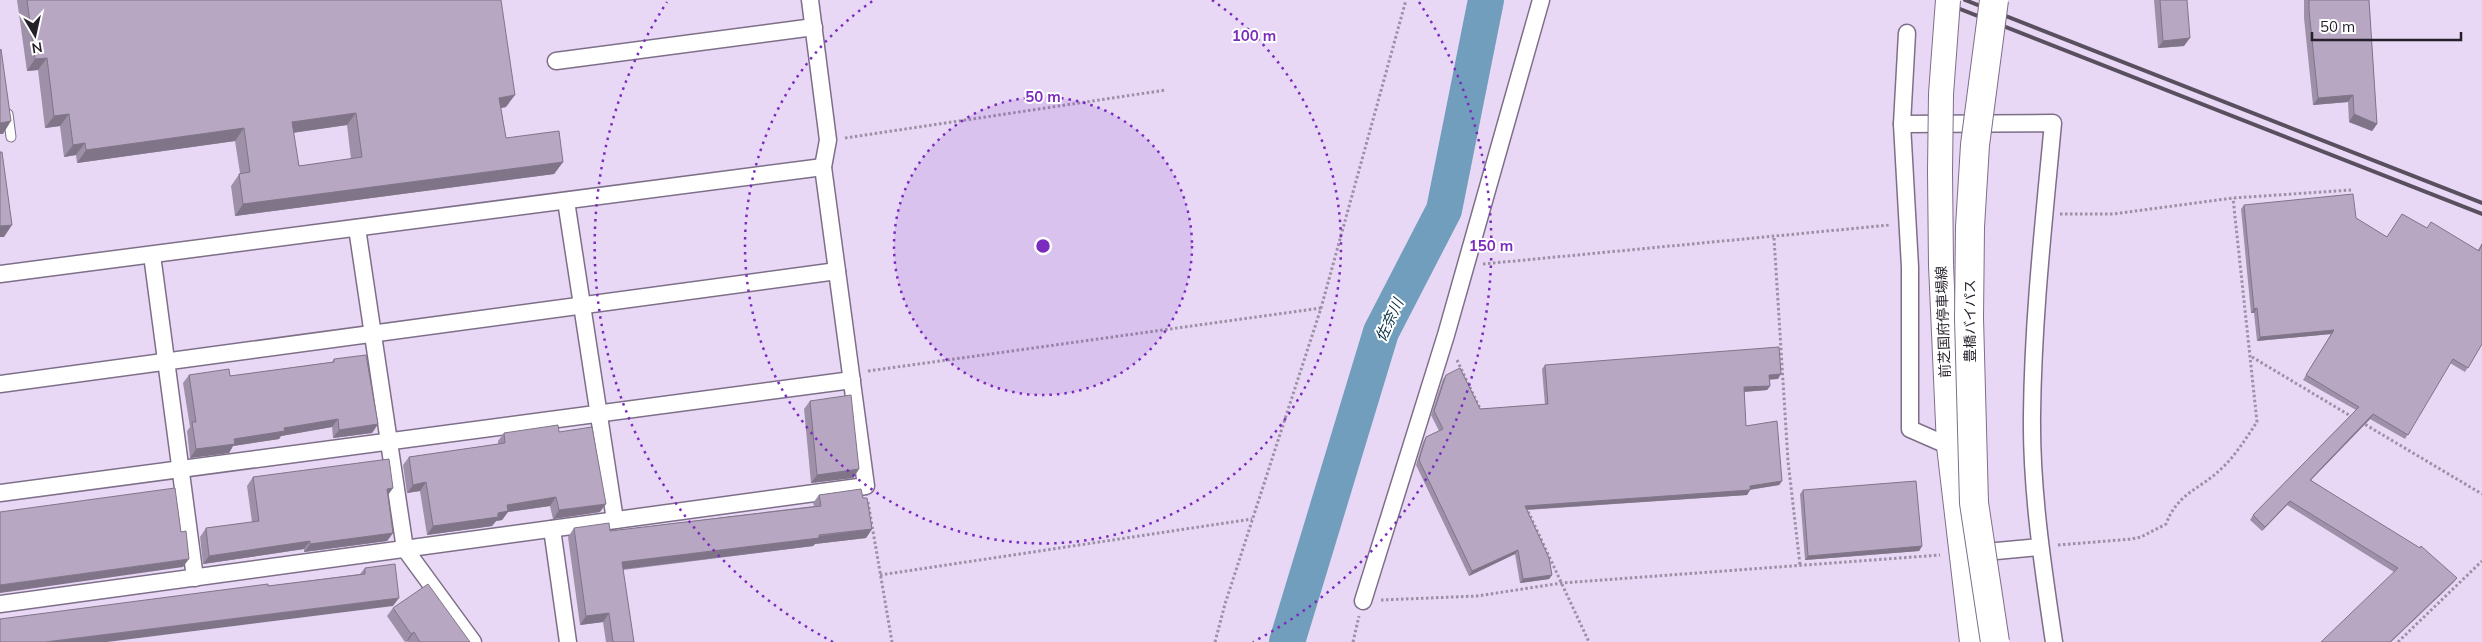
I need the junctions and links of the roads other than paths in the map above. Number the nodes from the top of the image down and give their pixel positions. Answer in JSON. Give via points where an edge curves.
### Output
{"nodes":[{"id":1,"x":810,"y":0,"type":"edge"},
{"id":2,"x":1541,"y":0,"type":"edge"},
{"id":3,"x":1948,"y":0,"type":"edge"},
{"id":4,"x":1978,"y":0,"type":"edge"},
{"id":5,"x":1994,"y":0,"type":"edge"},
{"id":6,"x":2006,"y":0,"type":"edge"},
{"id":7,"x":814,"y":26,"type":"junction"},
{"id":8,"x":1907,"y":33,"type":"dead end"},
{"id":9,"x":556,"y":61,"type":"dead end"},
{"id":10,"x":8,"y":108,"type":"edge"},
{"id":11,"x":1902,"y":124,"type":"junction"},
{"id":12,"x":12,"y":137,"type":"dead end"},
{"id":13,"x":1975,"y":145,"type":"junction"},
{"id":14,"x":823,"y":167,"type":"junction"},
{"id":15,"x":566,"y":200,"type":"junction"},
{"id":16,"x":357,"y":228,"type":"junction"},
{"id":17,"x":152,"y":255,"type":"junction"},
{"id":18,"x":837,"y":270,"type":"junction"},
{"id":19,"x":0,"y":274,"type":"edge"},
{"id":20,"x":582,"y":305,"type":"junction"},
{"id":21,"x":373,"y":333,"type":"junction"},
{"id":22,"x":166,"y":361,"type":"junction"},
{"id":23,"x":851,"y":377,"type":"junction"},
{"id":24,"x":0,"y":384,"type":"edge"},
{"id":25,"x":598,"y":414,"type":"junction"},
{"id":26,"x":389,"y":442,"type":"junction"},
{"id":27,"x":1949,"y":446,"type":"junction"},
{"id":28,"x":180,"y":469,"type":"junction"},
{"id":29,"x":0,"y":493,"type":"edge"},
{"id":30,"x":615,"y":520,"type":"junction"},
{"id":31,"x":552,"y":529,"type":"junction"},
{"id":32,"x":2040,"y":546,"type":"junction"},
{"id":33,"x":405,"y":549,"type":"junction"},
{"id":34,"x":1962,"y":554,"type":"junction"},
{"id":35,"x":195,"y":578,"type":"junction"},
{"id":36,"x":1363,"y":601,"type":"road end"},
{"id":37,"x":0,"y":604,"type":"edge"},
{"id":38,"x":473,"y":642,"type":"edge"},
{"id":39,"x":568,"y":642,"type":"edge"},
{"id":40,"x":1972,"y":642,"type":"edge"},
{"id":41,"x":1995,"y":642,"type":"edge"},
{"id":42,"x":2009,"y":642,"type":"edge"},
{"id":43,"x":2054,"y":642,"type":"edge"}],
"edges":[{"from":1,"to":7,"type":"street"},
{"from":2,"to":36,"type":"street","via":[[1446,335]]},
{"from":3,"to":27,"type":"main road","name":"前芝国府停車場線","bridge":true,"via":[[1941,94],[1940,265]]},
{"from":4,"to":13,"type":"highway","bridge":true},
{"from":5,"to":13,"type":"highway","name":"豊橋バイパス","bridge":true},
{"from":6,"to":42,"type":"highway","name":"豊橋バイパス","via":[[1987,156],[1983,325],[1991,496]]},
{"from":7,"to":9,"type":"street"},
{"from":7,"to":14,"type":"street","via":[[828,140]]},
{"from":8,"to":11,"type":"street"},
{"from":10,"to":12,"type":"lane"},
{"from":11,"to":27,"type":"street","via":[[1912,352],[1910,429]]},
{"from":11,"to":32,"type":"street","via":[[2053,123],[2036,307],[2032,417]]},
{"from":13,"to":41,"type":"highway","name":"豊橋バイパス","bridge":true,"via":[[1969,318],[1974,503]]},
{"from":14,"to":15,"type":"street"},
{"from":14,"to":18,"type":"street"},
{"from":15,"to":16,"type":"street"},
{"from":15,"to":20,"type":"street"},
{"from":16,"to":17,"type":"street"},
{"from":16,"to":21,"type":"street"},
{"from":17,"to":19,"type":"street"},
{"from":17,"to":22,"type":"street"},
{"from":18,"to":20,"type":"street"},
{"from":18,"to":23,"type":"street"},
{"from":20,"to":21,"type":"street"},
{"from":20,"to":25,"type":"street"},
{"from":21,"to":22,"type":"street"},
{"from":21,"to":26,"type":"street"},
{"from":22,"to":24,"type":"street"},
{"from":22,"to":28,"type":"street"},
{"from":23,"to":25,"type":"street"},
{"from":23,"to":30,"type":"street","via":[[866,486]]},
{"from":25,"to":26,"type":"street"},
{"from":25,"to":30,"type":"street"},
{"from":26,"to":28,"type":"street"},
{"from":26,"to":33,"type":"street"},
{"from":27,"to":34,"type":"main road","name":"前芝国府停車場線"},
{"from":28,"to":29,"type":"street"},
{"from":28,"to":35,"type":"street"},
{"from":30,"to":31,"type":"street"},
{"from":31,"to":33,"type":"street"},
{"from":31,"to":39,"type":"street"},
{"from":32,"to":34,"type":"street"},
{"from":32,"to":43,"type":"street"},
{"from":33,"to":35,"type":"street"},
{"from":33,"to":38,"type":"street"},
{"from":34,"to":40,"type":"main road","name":"前芝国府停車場線"},
{"from":35,"to":37,"type":"street"}]}
